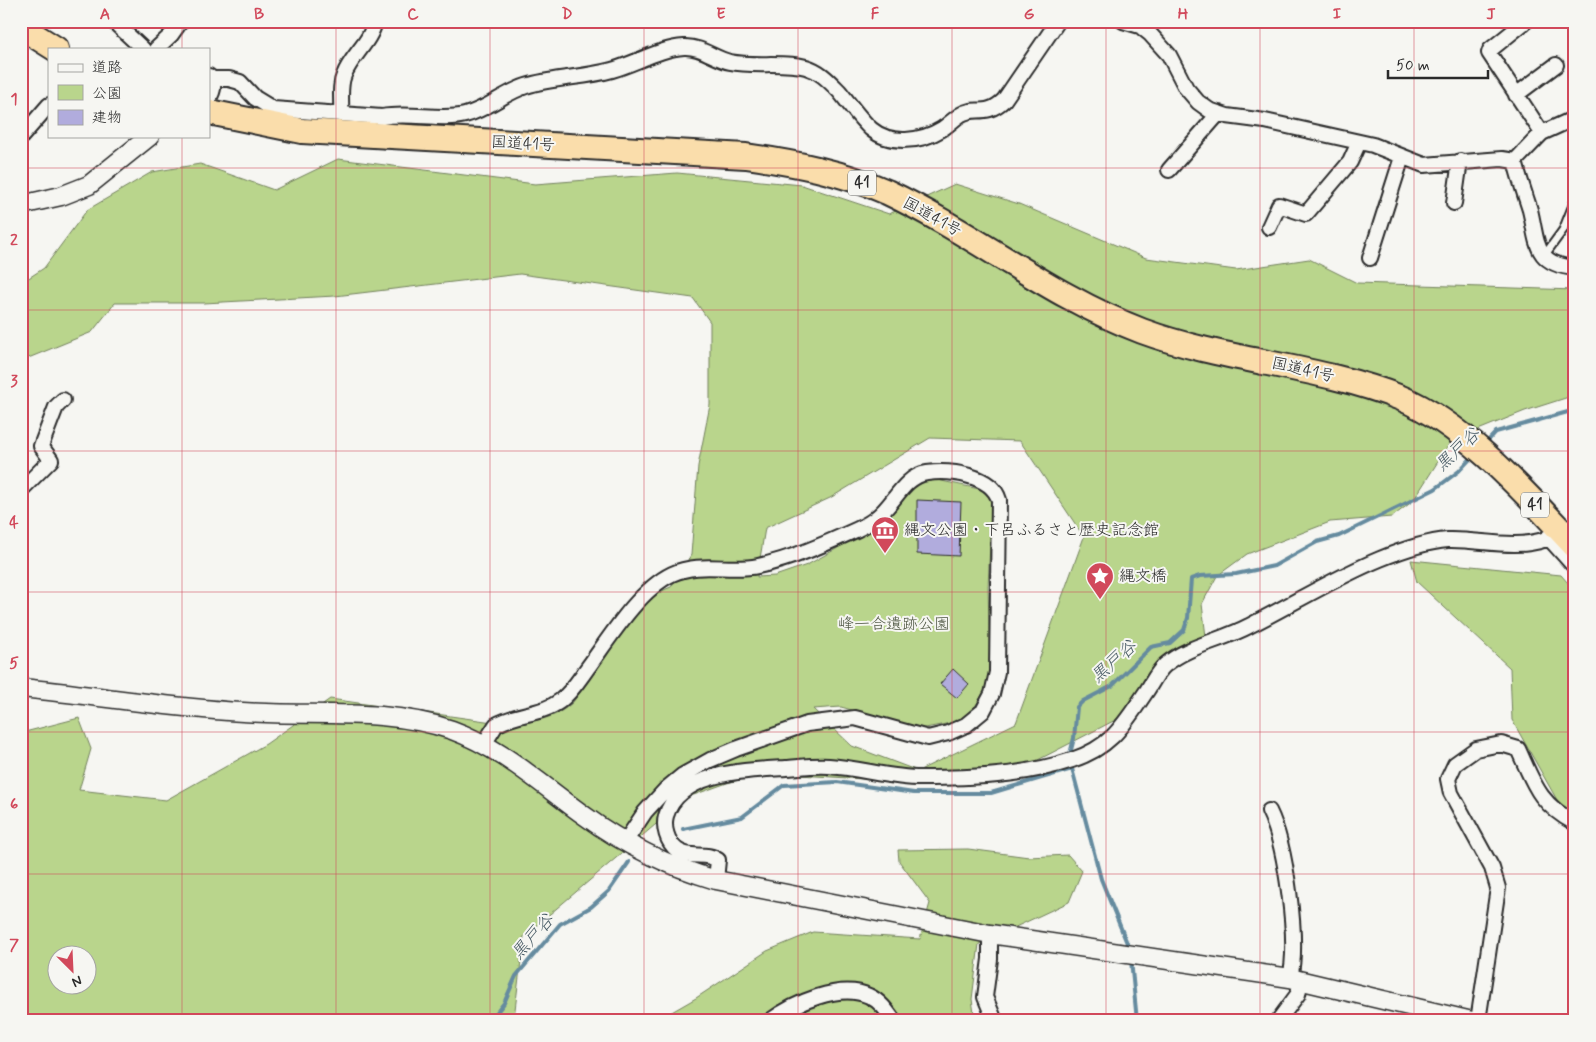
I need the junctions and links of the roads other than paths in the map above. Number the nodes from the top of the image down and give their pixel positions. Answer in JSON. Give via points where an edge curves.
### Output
{"nodes":[{"id":1,"x":113,"y":21,"type":"edge"},
{"id":2,"x":181,"y":21,"type":"edge"},
{"id":3,"x":375,"y":21,"type":"edge"},
{"id":4,"x":1058,"y":21,"type":"edge"},
{"id":5,"x":1123,"y":21,"type":"edge"},
{"id":6,"x":1526,"y":21,"type":"edge"},
{"id":7,"x":21,"y":27,"type":"edge"},
{"id":8,"x":54,"y":48,"type":"edge"},
{"id":9,"x":142,"y":48,"type":"edge"},
{"id":10,"x":157,"y":48,"type":"edge"},
{"id":11,"x":1556,"y":65,"type":"dead end"},
{"id":12,"x":210,"y":77,"type":"edge"},
{"id":13,"x":1516,"y":95,"type":"junction"},
{"id":14,"x":210,"y":97,"type":"edge"},
{"id":15,"x":48,"y":106,"type":"edge"},
{"id":16,"x":210,"y":112,"type":"edge"},
{"id":17,"x":1220,"y":113,"type":"junction"},
{"id":18,"x":341,"y":114,"type":"junction"},
{"id":19,"x":1575,"y":118,"type":"edge"},
{"id":20,"x":1542,"y":133,"type":"junction"},
{"id":21,"x":21,"y":137,"type":"edge"},
{"id":22,"x":148,"y":138,"type":"edge"},
{"id":23,"x":1359,"y":142,"type":"junction"},
{"id":24,"x":1402,"y":157,"type":"junction"},
{"id":25,"x":1460,"y":161,"type":"junction"},
{"id":26,"x":1515,"y":162,"type":"junction"},
{"id":27,"x":1169,"y":170,"type":"dead end"},
{"id":28,"x":1575,"y":200,"type":"edge"},
{"id":29,"x":22,"y":201,"type":"edge"},
{"id":30,"x":1454,"y":203,"type":"dead end"},
{"id":31,"x":1269,"y":227,"type":"dead end"},
{"id":32,"x":1544,"y":256,"type":"junction"},
{"id":33,"x":1370,"y":258,"type":"dead end"},
{"id":34,"x":1575,"y":268,"type":"edge"},
{"id":35,"x":63,"y":400,"type":"dead end"},
{"id":36,"x":21,"y":490,"type":"edge"},
{"id":37,"x":1565,"y":535,"type":"edge"},
{"id":38,"x":1575,"y":567,"type":"edge"},
{"id":39,"x":21,"y":688,"type":"edge"},
{"id":40,"x":484,"y":744,"type":"junction"},
{"id":41,"x":1269,"y":812,"type":"dead end"},
{"id":42,"x":1575,"y":823,"type":"edge"},
{"id":43,"x":625,"y":842,"type":"junction"},
{"id":44,"x":716,"y":880,"type":"junction"},
{"id":45,"x":990,"y":934,"type":"junction"},
{"id":46,"x":1295,"y":979,"type":"junction"},
{"id":47,"x":1470,"y":1020,"type":"edge"},
{"id":48,"x":770,"y":1021,"type":"edge"},
{"id":49,"x":894,"y":1021,"type":"edge"},
{"id":50,"x":995,"y":1021,"type":"edge"},
{"id":51,"x":1278,"y":1021,"type":"edge"}],
"edges":[{"from":1,"to":9,"type":"street"},
{"from":2,"to":10,"type":"street"},
{"from":3,"to":18,"type":"street","via":[[360,52],[344,72]]},
{"from":4,"to":18,"type":"street","via":[[1004,100],[994,109],[968,111],[940,130],[912,140],[879,135],[819,72],[791,65],[725,62],[697,49],[684,47],[614,70],[525,86],[481,111],[462,116]]},
{"from":5,"to":17,"type":"street","via":[[1140,26],[1150,34],[1169,56],[1186,88],[1198,102]]},
{"from":6,"to":13,"type":"street","via":[[1489,53]]},
{"from":7,"to":8,"type":"highway"},
{"from":11,"to":13,"type":"street"},
{"from":12,"to":14,"type":"street","via":[[213,94]]},
{"from":12,"to":18,"type":"street","via":[[240,82],[255,98],[273,108]]},
{"from":13,"to":20,"type":"street"},
{"from":15,"to":21,"type":"street"},
{"from":16,"to":37,"type":"highway","name":"国道41号","number":"41","via":[[302,131],[746,156],[795,163],[841,176],[884,191],[916,207],[1084,304],[1142,331],[1209,350],[1286,365],[1403,399],[1465,437]]},
{"from":17,"to":23,"type":"street"},
{"from":17,"to":27,"type":"street"},
{"from":19,"to":20,"type":"street"},
{"from":20,"to":26,"type":"street"},
{"from":22,"to":29,"type":"street","via":[[90,185],[61,196]]},
{"from":23,"to":24,"type":"street"},
{"from":23,"to":31,"type":"street","via":[[1350,162],[1306,214],[1279,206]]},
{"from":24,"to":25,"type":"street","via":[[1424,165]]},
{"from":24,"to":33,"type":"street"},
{"from":25,"to":26,"type":"street","via":[[1502,159]]},
{"from":25,"to":30,"type":"street"},
{"from":26,"to":32,"type":"street","via":[[1534,237]]},
{"from":28,"to":32,"type":"lane","via":[[1563,230]]},
{"from":32,"to":34,"type":"street","via":[[1564,267]]},
{"from":35,"to":36,"type":"street","via":[[56,407],[41,446],[51,460]]},
{"from":37,"to":38,"type":"street"},
{"from":37,"to":44,"type":"street","via":[[1529,544],[1450,540],[1428,543],[1363,566],[1247,628],[1181,654],[1162,668],[1113,739],[1072,760],[1007,774],[918,778],[828,765],[746,770],[711,778],[685,791],[668,809],[664,824],[666,834],[676,849],[690,856],[708,856],[718,860]]},
{"from":39,"to":40,"type":"street","via":[[241,712],[386,717],[436,726]]},
{"from":40,"to":43,"type":"street"},
{"from":40,"to":43,"type":"street","via":[[496,724],[547,709],[560,701],[575,686],[627,614],[672,574],[690,569],[757,566],[817,546],[878,518],[904,486],[925,473],[979,478],[996,490],[999,500],[997,672],[992,694],[983,711],[966,725],[928,738],[855,718],[806,724],[736,749],[683,775],[666,789],[645,812]]},
{"from":41,"to":46,"type":"street","via":[[1277,828],[1294,932]]},
{"from":42,"to":47,"type":"street","via":[[1561,816],[1538,793],[1518,749],[1501,744],[1476,749],[1455,764],[1448,780],[1450,793],[1492,868],[1498,888]]},
{"from":43,"to":44,"type":"street","via":[[678,869]]},
{"from":44,"to":45,"type":"street"},
{"from":45,"to":46,"type":"street"},
{"from":45,"to":50,"type":"street","via":[[985,997]]},
{"from":46,"to":47,"type":"street"},
{"from":46,"to":51,"type":"street","via":[[1298,994]]},
{"from":48,"to":49,"type":"street","via":[[805,1000],[852,992],[869,996],[882,1005]]}]}
